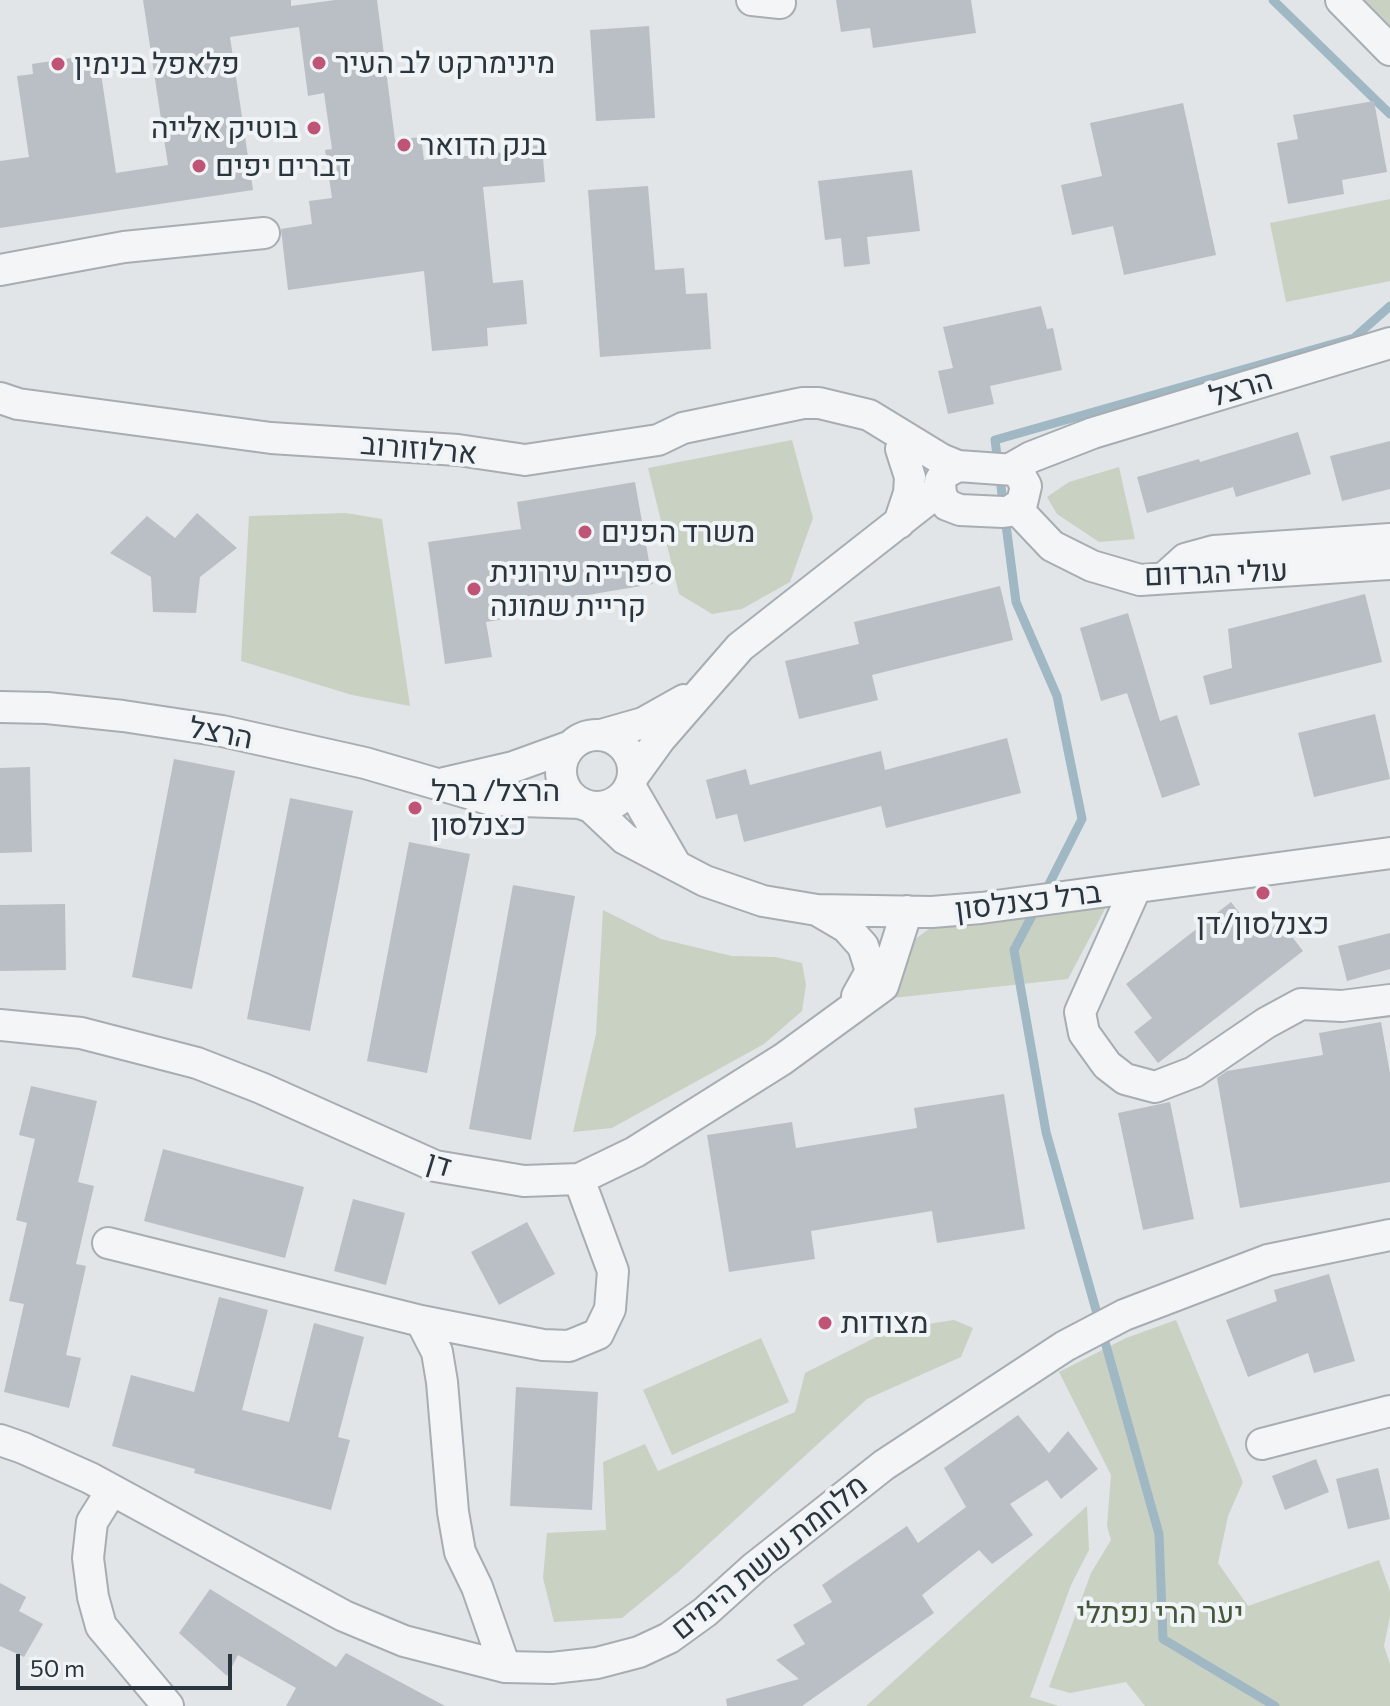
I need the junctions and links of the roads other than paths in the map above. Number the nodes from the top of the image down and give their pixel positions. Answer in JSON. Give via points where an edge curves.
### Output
{"nodes":[{"id":1,"x":1341,"y":0,"type":"edge"},
{"id":2,"x":1390,"y":50,"type":"edge"},
{"id":3,"x":264,"y":233,"type":"dead end"},
{"id":4,"x":0,"y":270,"type":"edge"},
{"id":5,"x":1390,"y":343,"type":"edge"},
{"id":6,"x":0,"y":398,"type":"edge"},
{"id":7,"x":834,"y":405,"type":"junction"},
{"id":8,"x":901,"y":449,"type":"junction"},
{"id":9,"x":948,"y":486,"type":"junction"},
{"id":10,"x":1017,"y":487,"type":"junction"},
{"id":11,"x":899,"y":523,"type":"junction"},
{"id":12,"x":1390,"y":539,"type":"edge"},
{"id":13,"x":1390,"y":564,"type":"edge"},
{"id":14,"x":834,"y":573,"type":"junction"},
{"id":15,"x":1163,"y":579,"type":"junction"},
{"id":16,"x":700,"y":692,"type":"junction"},
{"id":17,"x":0,"y":707,"type":"edge"},
{"id":18,"x":601,"y":735,"type":"junction"},
{"id":19,"x":571,"y":746,"type":"junction"},
{"id":20,"x":632,"y":781,"type":"junction"},
{"id":21,"x":438,"y":784,"type":"junction"},
{"id":22,"x":586,"y":805,"type":"junction"},
{"id":23,"x":1390,"y":853,"type":"edge"},
{"id":24,"x":674,"y":862,"type":"junction"},
{"id":25,"x":1136,"y":887,"type":"junction"},
{"id":26,"x":817,"y":910,"type":"junction"},
{"id":27,"x":907,"y":911,"type":"junction"},
{"id":28,"x":1390,"y":1000,"type":"edge"},
{"id":29,"x":851,"y":1009,"type":"junction"},
{"id":30,"x":0,"y":1025,"type":"edge"},
{"id":31,"x":579,"y":1179,"type":"junction"},
{"id":32,"x":1390,"y":1235,"type":"edge"},
{"id":33,"x":108,"y":1243,"type":"dead end"},
{"id":34,"x":421,"y":1321,"type":"junction"},
{"id":35,"x":1390,"y":1411,"type":"edge"},
{"id":36,"x":0,"y":1440,"type":"edge"},
{"id":37,"x":1262,"y":1444,"type":"dead end"},
{"id":38,"x":112,"y":1490,"type":"junction"},
{"id":39,"x":505,"y":1667,"type":"junction"},
{"id":40,"x":168,"y":1706,"type":"edge"}],
"edges":[{"from":1,"to":2,"type":"street"},
{"from":3,"to":4,"type":"street","via":[[124,247]]},
{"from":5,"to":10,"type":"street","name":"הרצל","via":[[1093,433]]},
{"from":6,"to":7,"type":"street","name":"ארלוזורוב","via":[[271,438],[458,450],[525,460],[658,440],[683,428],[803,403]]},
{"from":7,"to":8,"type":"street"},
{"from":7,"to":9,"type":"street","name":"ארלוזורוב","via":[[869,415],[941,459]]},
{"from":8,"to":9,"type":"street"},
{"from":8,"to":11,"type":"street","via":[[910,477]]},
{"from":9,"to":10,"type":"street"},
{"from":9,"to":10,"type":"street","via":[[1003,512]]},
{"from":9,"to":11,"type":"street"},
{"from":9,"to":14,"type":"street"},
{"from":10,"to":15,"type":"street","name":"עולי הגרדום","via":[[1052,546],[1092,566],[1140,580]]},
{"from":11,"to":14,"type":"street"},
{"from":12,"to":15,"type":"street","via":[[1214,551],[1185,559]]},
{"from":13,"to":15,"type":"street","name":"עולי הגרדום"},
{"from":14,"to":16,"type":"street","via":[[740,647]]},
{"from":16,"to":18,"type":"street","via":[[643,723]]},
{"from":16,"to":20,"type":"street"},
{"from":17,"to":21,"type":"street","name":"הרצל","via":[[123,716],[222,731]]},
{"from":18,"to":19,"type":"street"},
{"from":18,"to":20,"type":"street","via":[[628,751]]},
{"from":19,"to":21,"type":"street","name":"הרצל","via":[[513,767]]},
{"from":19,"to":22,"type":"street","via":[[562,776],[571,796]]},
{"from":20,"to":22,"type":"street","via":[[613,804]]},
{"from":20,"to":24,"type":"street","name":"ברל כצנלסון"},
{"from":21,"to":22,"type":"street","name":"הרצל","via":[[492,800]]},
{"from":22,"to":24,"type":"street","name":"ברל כצנלסון","via":[[625,839]]},
{"from":23,"to":25,"type":"street","name":"ברל כצנלסון"},
{"from":24,"to":26,"type":"street","name":"ברל כצנלסון","via":[[705,881],[763,901]]},
{"from":25,"to":27,"type":"street","name":"ברל כצנלסון","via":[[981,908]]},
{"from":25,"to":28,"type":"street","via":[[1080,1012],[1084,1033],[1107,1065],[1125,1079],[1155,1087],[1194,1072],[1301,1004]]},
{"from":26,"to":27,"type":"street","name":"ברל כצנלסון"},
{"from":26,"to":29,"type":"street","name":"דן","via":[[846,927],[863,946],[871,971]]},
{"from":27,"to":29,"type":"street","name":"דן","via":[[883,986]]},
{"from":29,"to":31,"type":"street","name":"דן","via":[[783,1059],[635,1152]]},
{"from":30,"to":31,"type":"street","name":"דן","via":[[81,1033],[197,1063],[435,1166],[524,1181]]},
{"from":31,"to":34,"type":"street","via":[[613,1271],[610,1309],[598,1334],[569,1346],[543,1345]]},
{"from":32,"to":39,"type":"street","name":"מלחמת ששת הימים","via":[[1268,1260],[1124,1315],[1065,1346],[884,1465],[669,1638],[597,1663]]},
{"from":33,"to":34,"type":"street"},
{"from":34,"to":39,"type":"street","via":[[437,1352],[460,1552]]},
{"from":35,"to":37,"type":"street"},
{"from":36,"to":38,"type":"street","name":"מלחמת ששת הימים"},
{"from":38,"to":39,"type":"street","name":"מלחמת ששת הימים","via":[[344,1616],[404,1641]]},
{"from":38,"to":40,"type":"street","via":[[92,1522],[88,1558],[93,1597],[101,1626]]}]}
